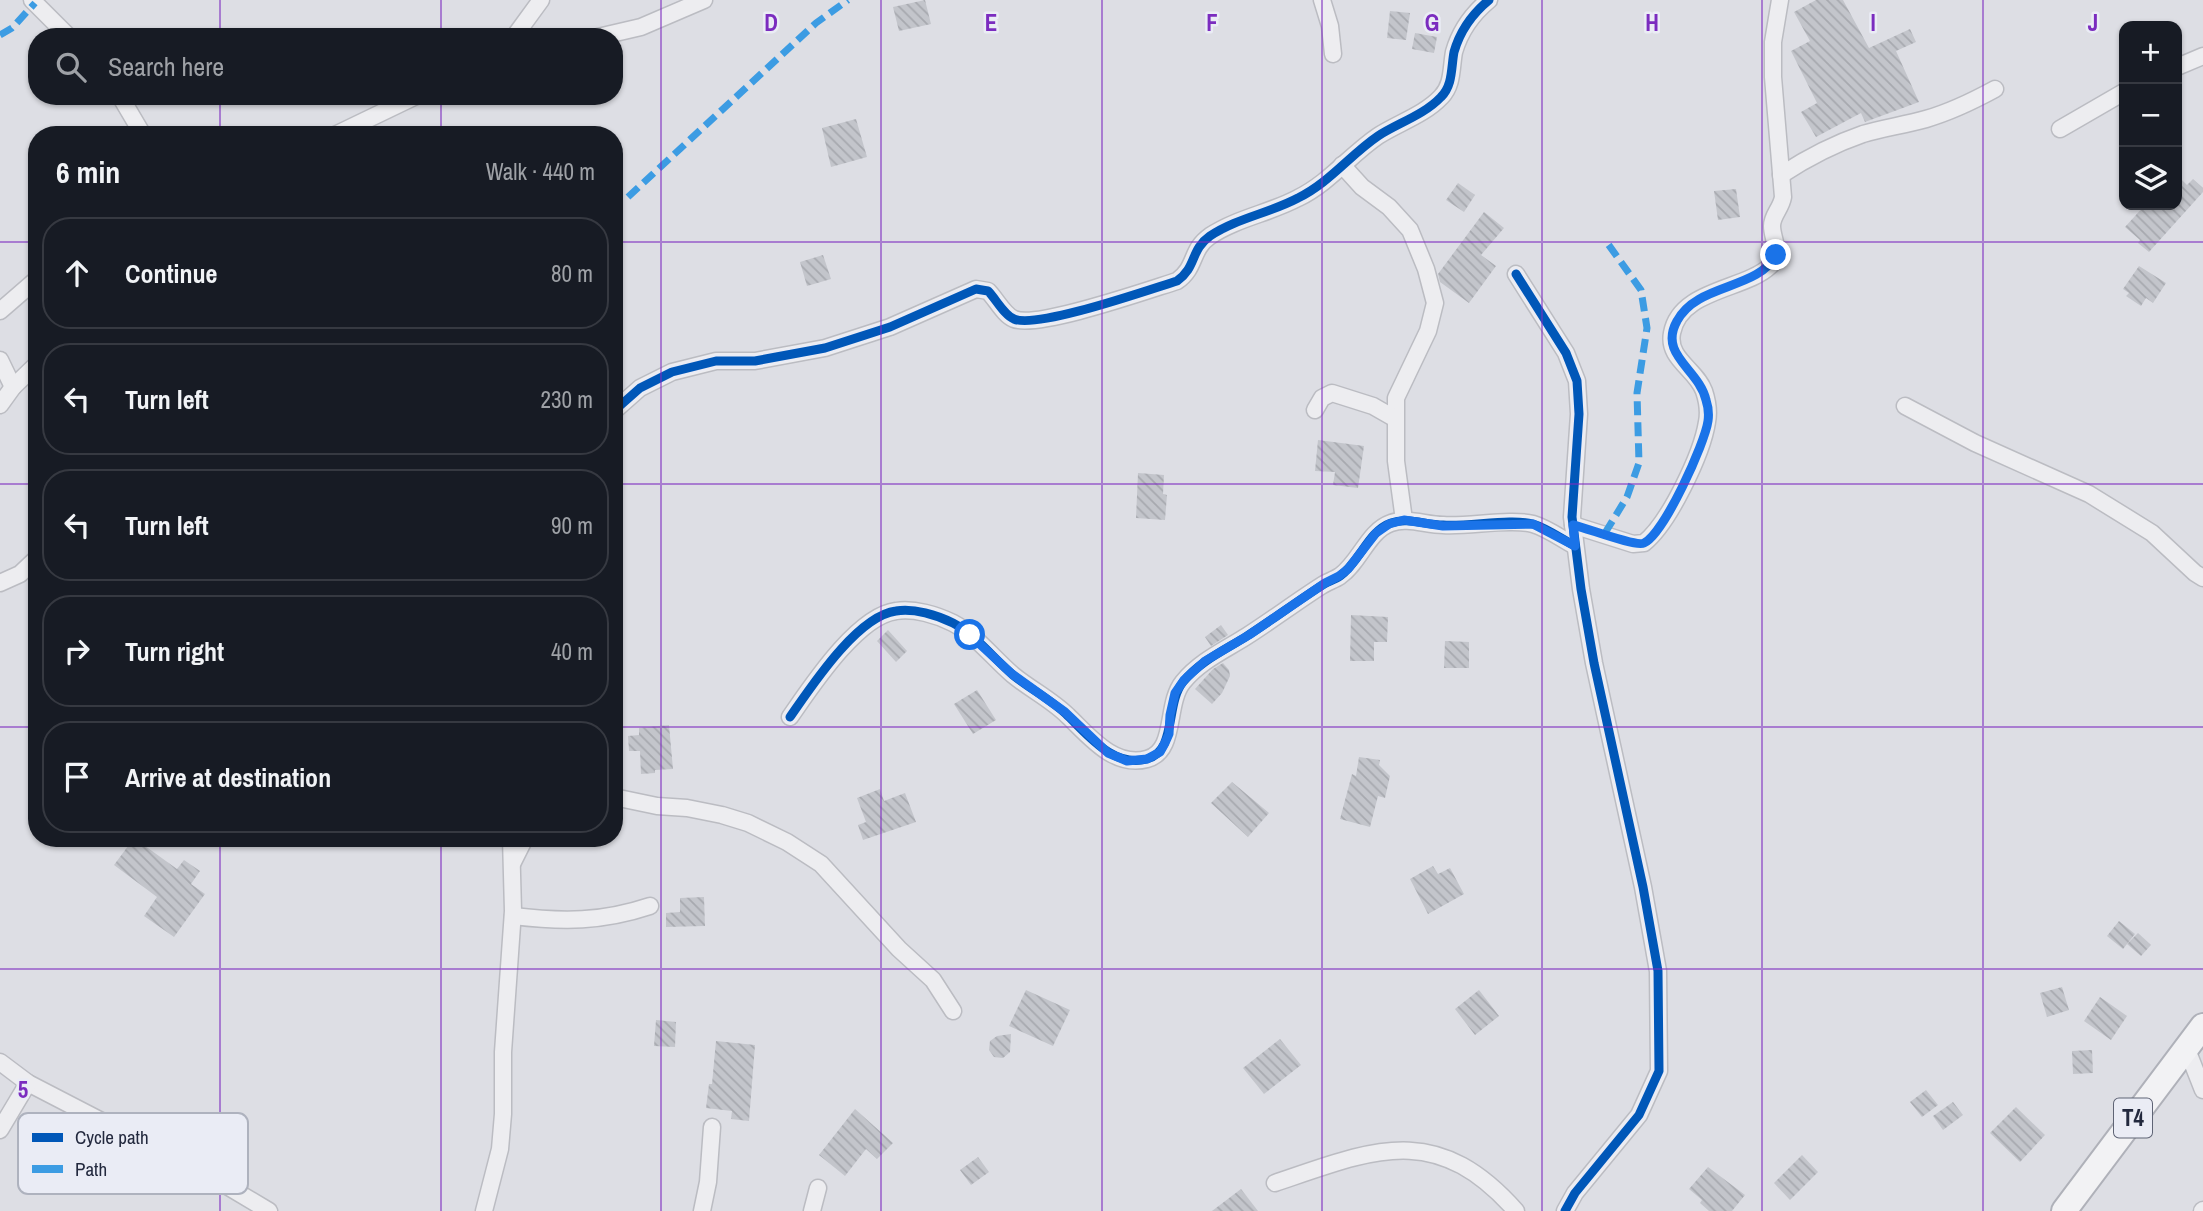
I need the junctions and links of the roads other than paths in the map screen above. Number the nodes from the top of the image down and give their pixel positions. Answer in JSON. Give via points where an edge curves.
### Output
{"nodes":[{"id":1,"x":32,"y":0,"type":"edge"},
{"id":2,"x":541,"y":0,"type":"edge"},
{"id":3,"x":704,"y":0,"type":"edge"},
{"id":4,"x":1322,"y":0,"type":"edge"},
{"id":5,"x":1489,"y":0,"type":"edge"},
{"id":6,"x":1780,"y":0,"type":"edge"},
{"id":7,"x":60,"y":28,"type":"edge"},
{"id":8,"x":521,"y":28,"type":"edge"},
{"id":9,"x":623,"y":31,"type":"edge"},
{"id":10,"x":1334,"y":54,"type":"dead end"},
{"id":11,"x":2203,"y":56,"type":"edge"},
{"id":12,"x":2182,"y":64,"type":"edge"},
{"id":13,"x":1995,"y":89,"type":"dead end"},
{"id":14,"x":2119,"y":95,"type":"edge"},
{"id":15,"x":125,"y":105,"type":"edge"},
{"id":16,"x":397,"y":105,"type":"edge"},
{"id":17,"x":138,"y":126,"type":"edge"},
{"id":18,"x":354,"y":126,"type":"edge"},
{"id":19,"x":2060,"y":129,"type":"dead end"},
{"id":20,"x":1342,"y":165,"type":"junction"},
{"id":21,"x":1781,"y":175,"type":"junction"},
{"id":22,"x":1516,"y":274,"type":"dead end"},
{"id":23,"x":28,"y":287,"type":"edge"},
{"id":24,"x":0,"y":311,"type":"edge"},
{"id":25,"x":0,"y":360,"type":"edge"},
{"id":26,"x":28,"y":373,"type":"edge"},
{"id":27,"x":13,"y":387,"type":"junction"},
{"id":28,"x":623,"y":403,"type":"edge"},
{"id":29,"x":0,"y":405,"type":"edge"},
{"id":30,"x":1905,"y":407,"type":"dead end"},
{"id":31,"x":1315,"y":411,"type":"dead end"},
{"id":32,"x":1394,"y":418,"type":"junction"},
{"id":33,"x":1404,"y":520,"type":"junction"},
{"id":34,"x":1573,"y":525,"type":"junction"},
{"id":35,"x":1575,"y":546,"type":"junction"},
{"id":36,"x":28,"y":566,"type":"edge"},
{"id":37,"x":2203,"y":578,"type":"edge"},
{"id":38,"x":0,"y":583,"type":"edge"},
{"id":39,"x":790,"y":717,"type":"dead end"},
{"id":40,"x":623,"y":799,"type":"edge"},
{"id":41,"x":511,"y":847,"type":"edge"},
{"id":42,"x":521,"y":847,"type":"edge"},
{"id":43,"x":512,"y":864,"type":"junction"},
{"id":44,"x":650,"y":906,"type":"dead end"},
{"id":45,"x":513,"y":916,"type":"junction"},
{"id":46,"x":953,"y":1011,"type":"dead end"},
{"id":47,"x":2203,"y":1026,"type":"edge"},
{"id":48,"x":2186,"y":1047,"type":"junction"},
{"id":49,"x":0,"y":1062,"type":"edge"},
{"id":50,"x":28,"y":1083,"type":"junction"},
{"id":51,"x":2203,"y":1090,"type":"edge"},
{"id":52,"x":86,"y":1113,"type":"edge"},
{"id":53,"x":712,"y":1127,"type":"dead end"},
{"id":54,"x":0,"y":1130,"type":"edge"},
{"id":55,"x":1275,"y":1183,"type":"dead end"},
{"id":56,"x":818,"y":1188,"type":"dead end"},
{"id":57,"x":240,"y":1194,"type":"edge"},
{"id":58,"x":269,"y":1211,"type":"edge"},
{"id":59,"x":484,"y":1211,"type":"edge"},
{"id":60,"x":702,"y":1211,"type":"edge"},
{"id":61,"x":812,"y":1211,"type":"edge"},
{"id":62,"x":1516,"y":1211,"type":"edge"},
{"id":63,"x":1565,"y":1211,"type":"edge"},
{"id":64,"x":2064,"y":1211,"type":"edge"}],
"edges":[{"from":1,"to":7,"type":"street"},
{"from":2,"to":8,"type":"street"},
{"from":3,"to":9,"type":"street"},
{"from":4,"to":10,"type":"street"},
{"from":5,"to":20,"type":"street","via":[[1461,33],[1451,79],[1441,97]]},
{"from":6,"to":21,"type":"street","via":[[1773,77]]},
{"from":11,"to":12,"type":"street"},
{"from":13,"to":21,"type":"street","via":[[1928,119],[1845,141]]},
{"from":14,"to":19,"type":"street"},
{"from":15,"to":17,"type":"street"},
{"from":16,"to":18,"type":"street"},
{"from":20,"to":28,"type":"street","via":[[1311,192],[1211,236],[1196,252],[1188,273],[1177,281],[1030,320],[1016,320],[988,291],[975,289],[890,327],[825,348],[755,361],[716,361],[672,372],[640,388]]},
{"from":20,"to":32,"type":"street","via":[[1410,230],[1435,303],[1428,331],[1396,398]]},
{"from":21,"to":34,"type":"street","via":[[1783,197],[1774,214],[1776,255],[1771,265],[1694,303],[1678,319],[1672,334],[1675,356],[1703,389],[1708,420],[1693,466],[1667,514],[1644,543],[1633,544]]},
{"from":22,"to":34,"type":"street","via":[[1566,353],[1577,382]]},
{"from":23,"to":24,"type":"street"},
{"from":25,"to":27,"type":"street"},
{"from":26,"to":27,"type":"street"},
{"from":27,"to":29,"type":"street"},
{"from":30,"to":37,"type":"street","via":[[2089,494],[2152,533]]},
{"from":31,"to":32,"type":"street","via":[[1322,397],[1332,393]]},
{"from":32,"to":33,"type":"street"},
{"from":33,"to":35,"type":"street","via":[[1443,526],[1533,524]]},
{"from":33,"to":39,"type":"street","via":[[1380,528],[1339,576],[1195,670],[1175,693],[1165,743],[1147,759],[1127,761],[1108,753],[1065,712],[955,624],[916,612],[895,611],[858,633],[818,676]]},
{"from":34,"to":35,"type":"street"},
{"from":35,"to":63,"type":"street","via":[[1594,663],[1658,971],[1659,1071],[1639,1115]]},
{"from":36,"to":38,"type":"street"},
{"from":40,"to":46,"type":"street","via":[[722,816],[787,842],[821,864],[933,980]]},
{"from":41,"to":43,"type":"street"},
{"from":42,"to":43,"type":"street"},
{"from":43,"to":45,"type":"street"},
{"from":44,"to":45,"type":"street","via":[[585,921]]},
{"from":45,"to":59,"type":"street","via":[[500,1149]]},
{"from":47,"to":48,"type":"highway","number":"T4"},
{"from":48,"to":51,"type":"street"},
{"from":48,"to":64,"type":"highway","number":"T4"},
{"from":49,"to":50,"type":"street"},
{"from":50,"to":52,"type":"street"},
{"from":50,"to":54,"type":"street"},
{"from":53,"to":60,"type":"street"},
{"from":55,"to":62,"type":"street","via":[[1376,1152],[1405,1150],[1441,1155],[1473,1170]]},
{"from":56,"to":61,"type":"street"},
{"from":57,"to":58,"type":"street"}]}
